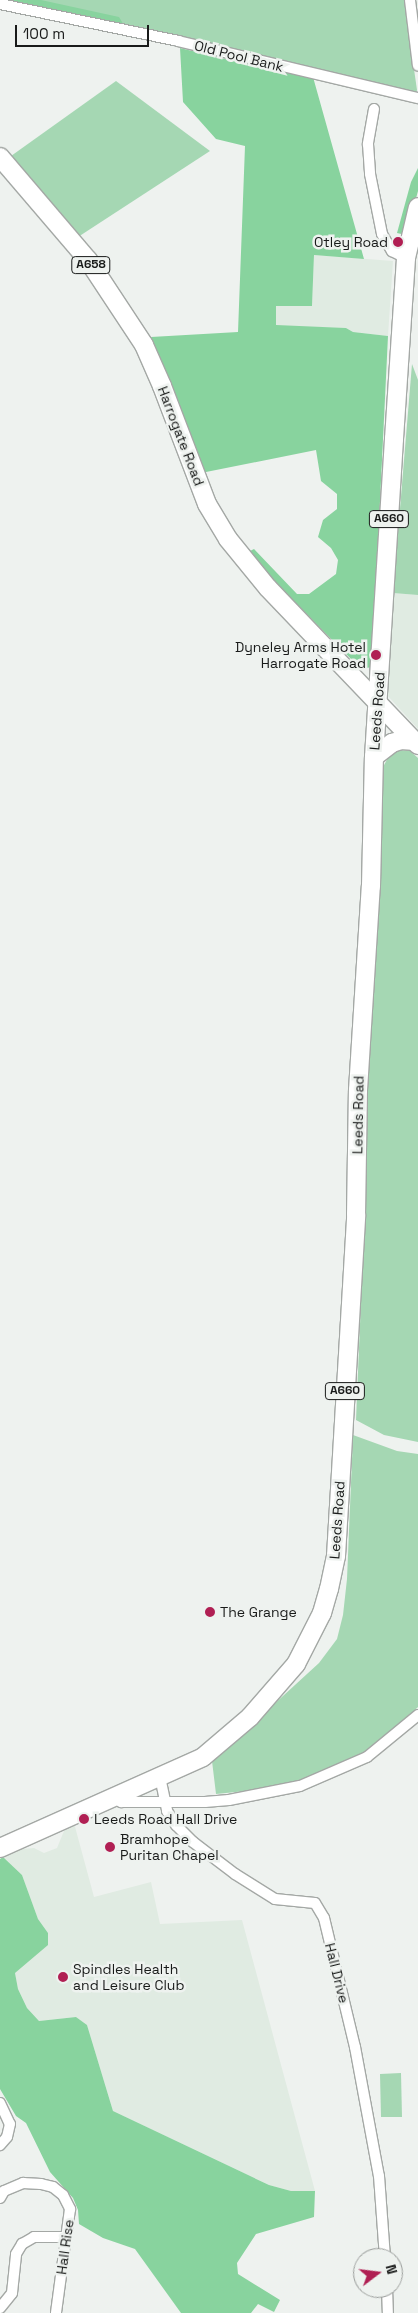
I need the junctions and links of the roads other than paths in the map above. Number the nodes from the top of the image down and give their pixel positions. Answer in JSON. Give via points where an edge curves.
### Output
{"nodes":[{"id":1,"x":410,"y":0,"type":"edge"},
{"id":2,"x":0,"y":4,"type":"edge"},
{"id":3,"x":418,"y":66,"type":"edge"},
{"id":4,"x":418,"y":98,"type":"edge"},
{"id":5,"x":374,"y":109,"type":"dead end"},
{"id":6,"x":0,"y":157,"type":"edge"},
{"id":7,"x":418,"y":207,"type":"edge"},
{"id":8,"x":406,"y":258,"type":"junction"},
{"id":9,"x":378,"y":703,"type":"junction"},
{"id":10,"x":416,"y":743,"type":"edge"},
{"id":11,"x":374,"y":757,"type":"junction"},
{"id":12,"x":418,"y":1715,"type":"edge"},
{"id":13,"x":160,"y":1777,"type":"junction"},
{"id":14,"x":114,"y":1798,"type":"junction"},
{"id":15,"x":164,"y":1801,"type":"junction"},
{"id":16,"x":0,"y":1848,"type":"edge"},
{"id":17,"x":0,"y":2103,"type":"edge"},
{"id":18,"x":0,"y":2145,"type":"edge"},
{"id":19,"x":1,"y":2191,"type":"edge"},
{"id":20,"x":66,"y":2237,"type":"junction"},
{"id":21,"x":384,"y":2248,"type":"edge"},
{"id":22,"x":387,"y":2298,"type":"edge"},
{"id":23,"x":0,"y":2308,"type":"edge"},
{"id":24,"x":56,"y":2313,"type":"edge"},
{"id":25,"x":388,"y":2313,"type":"edge"}],
"edges":[{"from":1,"to":3,"type":"street"},
{"from":2,"to":4,"type":"street","name":"Old Pool Bank","via":[[178,41]]},
{"from":5,"to":8,"type":"street","via":[[368,144],[370,174],[382,234],[392,251]]},
{"from":6,"to":9,"type":"highway","name":"Harrogate Road","number":"A658","via":[[88,260],[144,345],[207,504],[228,539],[268,588]]},
{"from":7,"to":8,"type":"highway","name":"Leeds Road","number":"A660"},
{"from":8,"to":9,"type":"highway","name":"Leeds Road","number":"A660"},
{"from":9,"to":10,"type":"highway","number":"A658"},
{"from":9,"to":11,"type":"highway","name":"Leeds Road","number":"A660"},
{"from":10,"to":11,"type":"highway","via":[[401,740]]},
{"from":11,"to":13,"type":"highway","name":"Leeds Road","number":"A660","via":[[371,886],[358,1090],[356,1215],[336,1556],[322,1613],[305,1649],[283,1681],[250,1717],[203,1757]]},
{"from":12,"to":15,"type":"street","via":[[367,1757],[300,1786],[229,1800]]},
{"from":13,"to":14,"type":"highway","name":"Leeds Road","number":"A660"},
{"from":13,"to":15,"type":"street","name":"Hall Drive"},
{"from":14,"to":15,"type":"street","via":[[121,1802]]},
{"from":14,"to":16,"type":"highway","name":"Leeds Road","number":"A660"},
{"from":15,"to":21,"type":"street","name":"Hall Drive","via":[[176,1824],[193,1842],[235,1874],[275,1899],[315,1903],[324,1918],[355,2047],[379,2176]]},
{"from":17,"to":18,"type":"street","via":[[10,2124],[7,2137]]},
{"from":19,"to":20,"type":"street","name":"Hall Rise","via":[[23,2183],[52,2187],[63,2195],[70,2209]]},
{"from":20,"to":23,"type":"street","via":[[34,2237],[22,2244],[16,2254],[12,2293]]},
{"from":20,"to":24,"type":"street","name":"Hall Rise"},
{"from":22,"to":25,"type":"street"}]}
